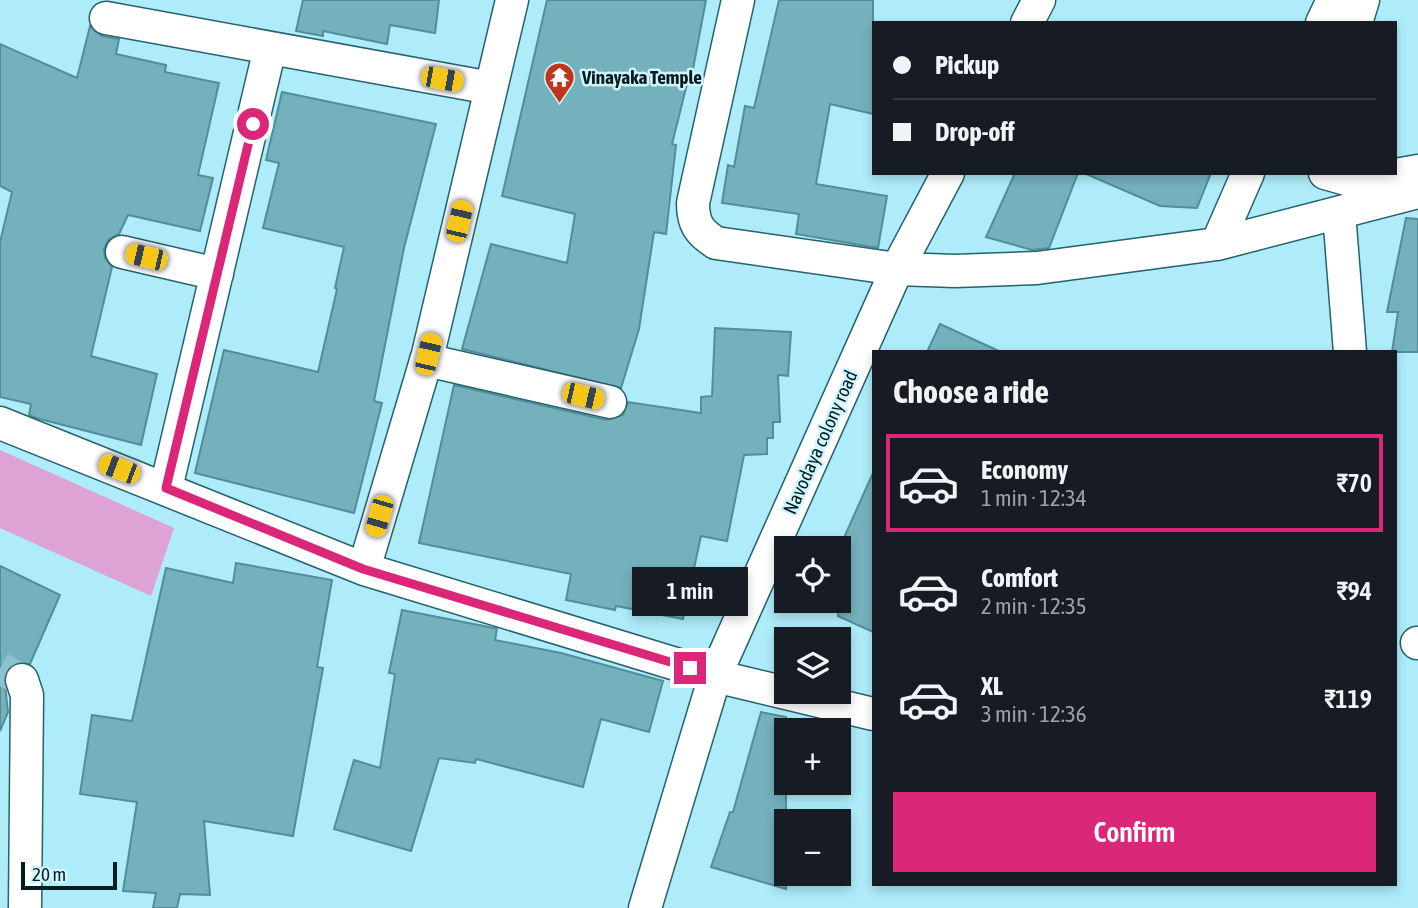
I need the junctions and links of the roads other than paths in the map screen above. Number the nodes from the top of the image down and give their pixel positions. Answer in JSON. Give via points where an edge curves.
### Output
{"nodes":[{"id":1,"x":512,"y":0,"type":"edge"},
{"id":2,"x":738,"y":0,"type":"edge"},
{"id":3,"x":1039,"y":0,"type":"edge"},
{"id":4,"x":1333,"y":0,"type":"edge"},
{"id":5,"x":1363,"y":0,"type":"edge"},
{"id":6,"x":106,"y":18,"type":"dead end"},
{"id":7,"x":1028,"y":21,"type":"edge"},
{"id":8,"x":1323,"y":21,"type":"edge"},
{"id":9,"x":1357,"y":21,"type":"edge"},
{"id":10,"x":271,"y":48,"type":"junction"},
{"id":11,"x":491,"y":88,"type":"junction"},
{"id":12,"x":1418,"y":171,"type":"edge"},
{"id":13,"x":947,"y":175,"type":"edge"},
{"id":14,"x":1247,"y":175,"type":"edge"},
{"id":15,"x":1332,"y":175,"type":"edge"},
{"id":16,"x":1396,"y":175,"type":"edge"},
{"id":17,"x":1397,"y":175,"type":"edge"},
{"id":18,"x":1418,"y":192,"type":"edge"},
{"id":19,"x":1339,"y":213,"type":"junction"},
{"id":20,"x":1217,"y":244,"type":"junction"},
{"id":21,"x":122,"y":252,"type":"dead end"},
{"id":22,"x":897,"y":269,"type":"junction"},
{"id":23,"x":217,"y":274,"type":"junction"},
{"id":24,"x":1350,"y":350,"type":"edge"},
{"id":25,"x":426,"y":360,"type":"junction"},
{"id":26,"x":610,"y":402,"type":"dead end"},
{"id":27,"x":0,"y":423,"type":"edge"},
{"id":28,"x":166,"y":488,"type":"junction"},
{"id":29,"x":363,"y":569,"type":"junction"},
{"id":30,"x":715,"y":676,"type":"junction"},
{"id":31,"x":25,"y":687,"type":"dead end"},
{"id":32,"x":872,"y":714,"type":"edge"},
{"id":33,"x":13,"y":871,"type":"edge"},
{"id":34,"x":25,"y":908,"type":"edge"},
{"id":35,"x":645,"y":908,"type":"edge"}],
"edges":[{"from":1,"to":11,"type":"street"},
{"from":2,"to":22,"type":"street","via":[[692,202],[699,232],[716,243]]},
{"from":3,"to":7,"type":"street"},
{"from":4,"to":8,"type":"street"},
{"from":5,"to":9,"type":"street"},
{"from":6,"to":10,"type":"street"},
{"from":10,"to":11,"type":"street"},
{"from":10,"to":23,"type":"street"},
{"from":11,"to":25,"type":"street"},
{"from":12,"to":17,"type":"street"},
{"from":13,"to":22,"type":"street","name":"Navodaya colony road"},
{"from":14,"to":20,"type":"street"},
{"from":15,"to":16,"type":"street","via":[[1357,182]]},
{"from":18,"to":19,"type":"street"},
{"from":19,"to":20,"type":"street"},
{"from":19,"to":24,"type":"street"},
{"from":20,"to":22,"type":"street","via":[[1037,268]]},
{"from":21,"to":23,"type":"street"},
{"from":22,"to":30,"type":"street","name":"Navodaya colony road"},
{"from":23,"to":28,"type":"street"},
{"from":25,"to":26,"type":"street"},
{"from":25,"to":29,"type":"street"},
{"from":27,"to":28,"type":"street"},
{"from":28,"to":29,"type":"street"},
{"from":29,"to":30,"type":"street"},
{"from":30,"to":32,"type":"street"},
{"from":30,"to":35,"type":"street","name":"Navodaya colony road"},
{"from":31,"to":33,"type":"street"},
{"from":33,"to":34,"type":"street"}]}
